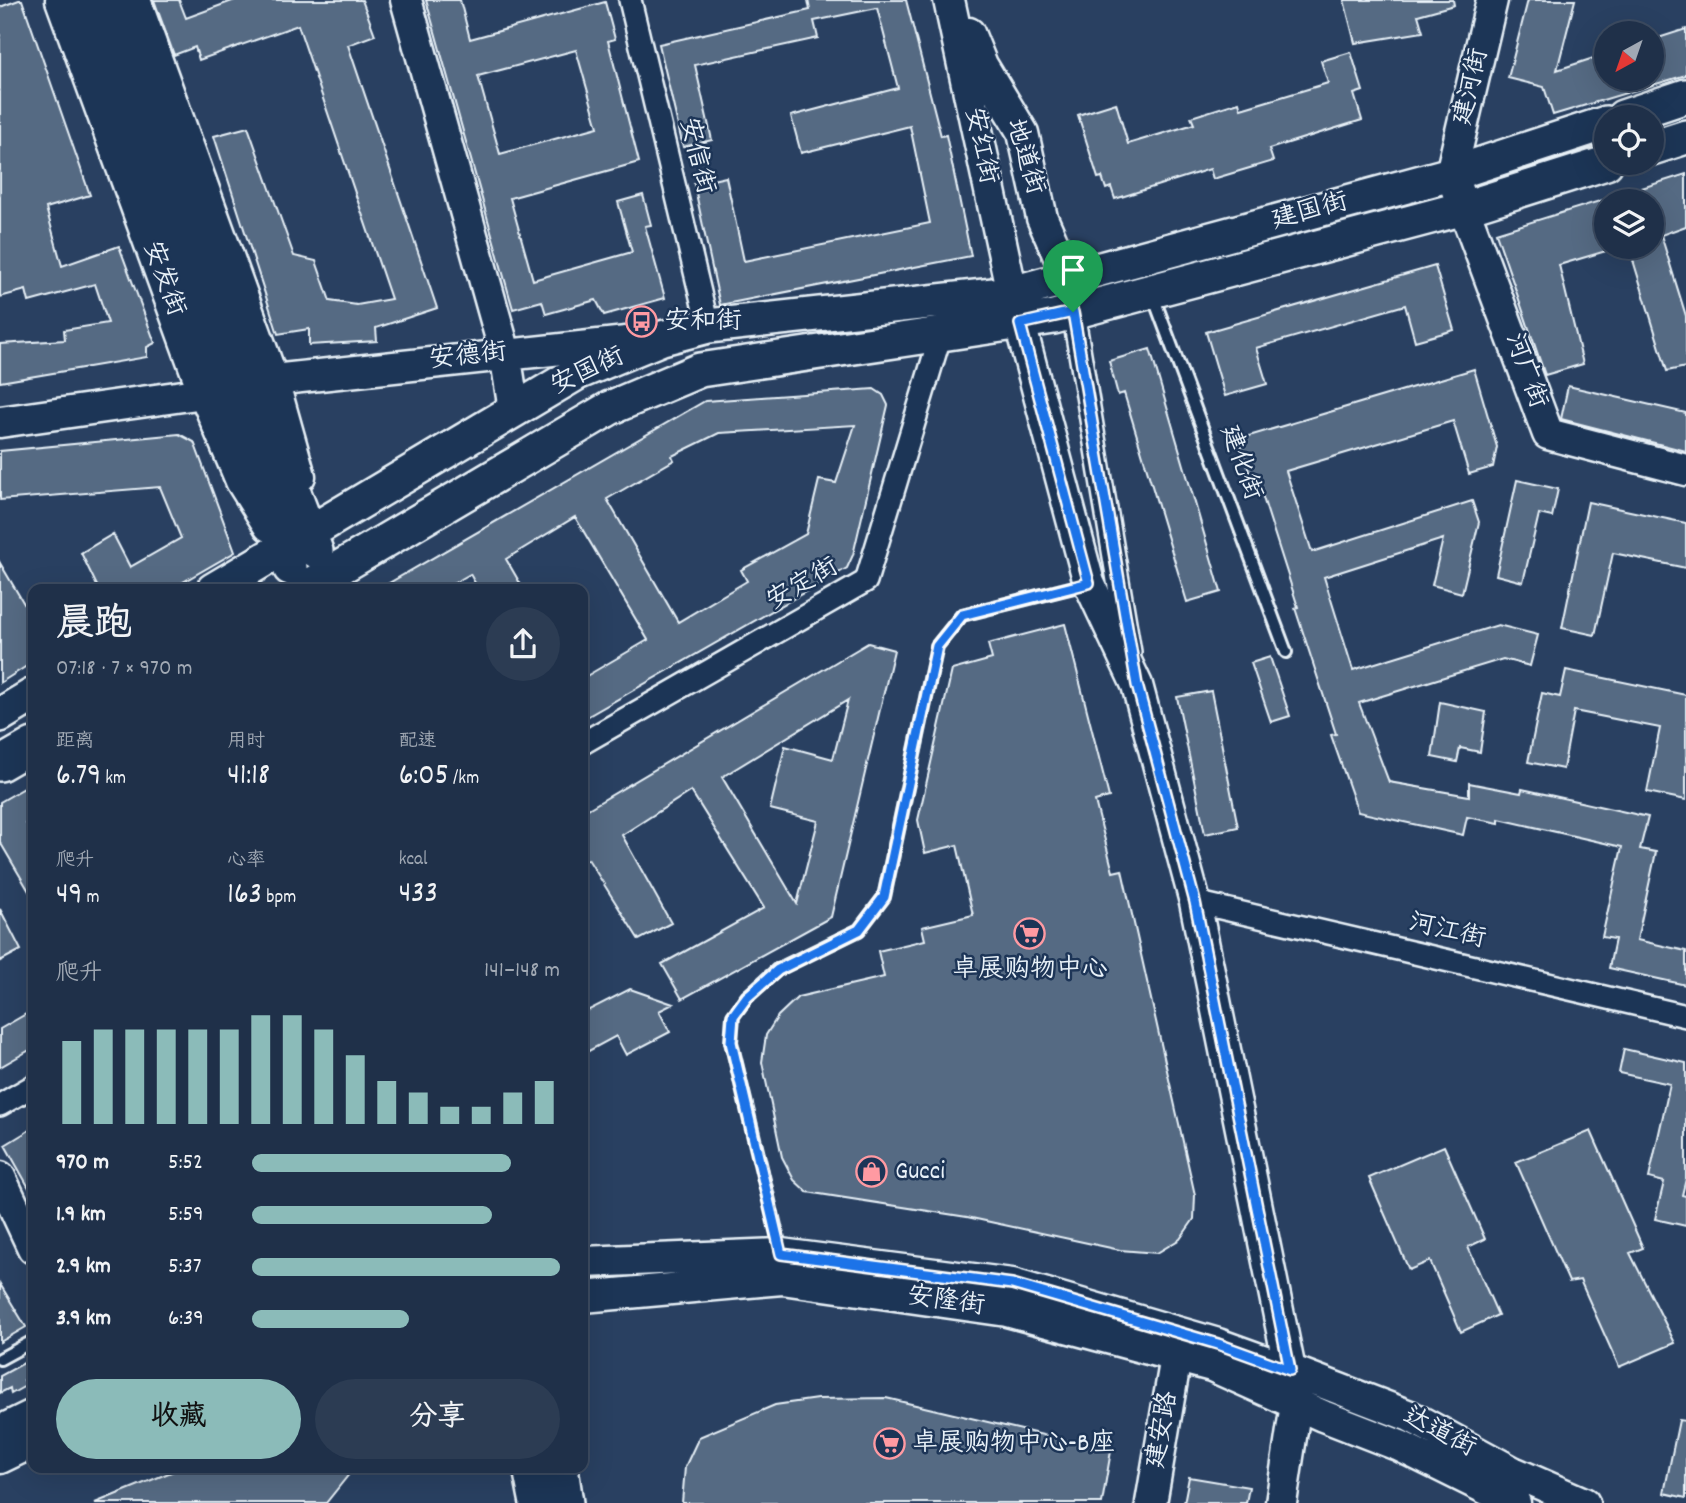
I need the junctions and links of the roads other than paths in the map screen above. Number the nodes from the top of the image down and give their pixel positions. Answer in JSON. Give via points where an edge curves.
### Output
{"nodes":[{"id":1,"x":61,"y":0,"type":"edge"},
{"id":2,"x":82,"y":0,"type":"edge"},
{"id":3,"x":113,"y":0,"type":"edge"},
{"id":4,"x":135,"y":0,"type":"edge"},
{"id":5,"x":406,"y":0,"type":"edge"},
{"id":6,"x":630,"y":0,"type":"edge"},
{"id":7,"x":949,"y":0,"type":"edge"},
{"id":8,"x":962,"y":0,"type":"edge"},
{"id":9,"x":1492,"y":0,"type":"edge"},
{"id":10,"x":1686,"y":96,"type":"edge"},
{"id":11,"x":1659,"y":105,"type":"edge"},
{"id":12,"x":1594,"y":127,"type":"edge"},
{"id":13,"x":1686,"y":137,"type":"edge"},
{"id":14,"x":1664,"y":144,"type":"edge"},
{"id":15,"x":1594,"y":167,"type":"edge"},
{"id":16,"x":1451,"y":174,"type":"junction"},
{"id":17,"x":1464,"y":208,"type":"junction"},
{"id":18,"x":1068,"y":277,"type":"junction"},
{"id":19,"x":1151,"y":290,"type":"junction"},
{"id":20,"x":1012,"y":293,"type":"junction"},
{"id":21,"x":1073,"y":312,"type":"junction"},
{"id":22,"x":1020,"y":324,"type":"junction"},
{"id":23,"x":708,"y":326,"type":"junction"},
{"id":24,"x":940,"y":337,"type":"junction"},
{"id":25,"x":662,"y":338,"type":"junction"},
{"id":26,"x":505,"y":353,"type":"junction"},
{"id":27,"x":205,"y":393,"type":"junction"},
{"id":28,"x":258,"y":405,"type":"junction"},
{"id":29,"x":514,"y":410,"type":"junction"},
{"id":30,"x":0,"y":422,"type":"edge"},
{"id":31,"x":1686,"y":470,"type":"edge"},
{"id":32,"x":296,"y":540,"type":"junction"},
{"id":33,"x":1089,"y":583,"type":"junction"},
{"id":34,"x":223,"y":584,"type":"edge"},
{"id":35,"x":312,"y":584,"type":"edge"},
{"id":36,"x":318,"y":584,"type":"edge"},
{"id":37,"x":1286,"y":652,"type":"dead end"},
{"id":38,"x":1137,"y":685,"type":"junction"},
{"id":39,"x":28,"y":698,"type":"edge"},
{"id":40,"x":0,"y":715,"type":"edge"},
{"id":41,"x":588,"y":740,"type":"edge"},
{"id":42,"x":28,"y":748,"type":"edge"},
{"id":43,"x":0,"y":764,"type":"edge"},
{"id":44,"x":1195,"y":902,"type":"junction"},
{"id":45,"x":1686,"y":1016,"type":"edge"},
{"id":46,"x":28,"y":1089,"type":"edge"},
{"id":47,"x":0,"y":1105,"type":"edge"},
{"id":48,"x":0,"y":1177,"type":"edge"},
{"id":49,"x":28,"y":1237,"type":"edge"},
{"id":50,"x":781,"y":1254,"type":"junction"},
{"id":51,"x":588,"y":1262,"type":"edge"},
{"id":52,"x":588,"y":1297,"type":"edge"},
{"id":53,"x":28,"y":1344,"type":"edge"},
{"id":54,"x":1175,"y":1357,"type":"junction"},
{"id":55,"x":0,"y":1359,"type":"edge"},
{"id":56,"x":1290,"y":1370,"type":"junction"},
{"id":57,"x":1296,"y":1404,"type":"junction"},
{"id":58,"x":28,"y":1417,"type":"edge"},
{"id":59,"x":0,"y":1431,"type":"edge"},
{"id":60,"x":28,"y":1444,"type":"edge"},
{"id":61,"x":0,"y":1458,"type":"edge"},
{"id":62,"x":531,"y":1473,"type":"edge"},
{"id":63,"x":562,"y":1473,"type":"edge"},
{"id":64,"x":537,"y":1503,"type":"edge"},
{"id":65,"x":566,"y":1503,"type":"edge"},
{"id":66,"x":1151,"y":1503,"type":"edge"},
{"id":67,"x":1281,"y":1503,"type":"edge"},
{"id":68,"x":1515,"y":1503,"type":"edge"},
{"id":69,"x":1584,"y":1503,"type":"edge"}],
"edges":[{"from":1,"to":27,"type":"main road","name":"安发街"},
{"from":2,"to":28,"type":"highway","name":"安发街"},
{"from":3,"to":28,"type":"highway","name":"安发街"},
{"from":4,"to":28,"type":"main road","name":"安发街"},
{"from":5,"to":26,"type":"main road"},
{"from":6,"to":23,"type":"street","name":"安信街"},
{"from":7,"to":20,"type":"main road","name":"安红街"},
{"from":8,"to":18,"type":"main road","name":"地道街","via":[[969,35],[982,65],[1023,133],[1042,218]]},
{"from":9,"to":16,"type":"main road","name":"建河街"},
{"from":10,"to":11,"type":"main road"},
{"from":12,"to":16,"type":"main road","name":"建国街"},
{"from":13,"to":14,"type":"main road"},
{"from":15,"to":17,"type":"main road","name":"建国街"},
{"from":16,"to":17,"type":"main road","name":"河广街"},
{"from":16,"to":18,"type":"main road","name":"建国街"},
{"from":17,"to":19,"type":"main road","name":"建国街"},
{"from":17,"to":31,"type":"main road","name":"河广街","via":[[1548,434]]},
{"from":18,"to":20,"type":"main road","name":"建国街"},
{"from":19,"to":21,"type":"main road","name":"建国街"},
{"from":19,"to":37,"type":"lane","name":"建化街"},
{"from":20,"to":23,"type":"main road","name":"安国街"},
{"from":21,"to":22,"type":"main road","name":"建国街"},
{"from":21,"to":38,"type":"street"},
{"from":22,"to":24,"type":"main road","name":"安国街"},
{"from":22,"to":33,"type":"main road"},
{"from":23,"to":25,"type":"main road","name":"安国街"},
{"from":24,"to":36,"type":"main road","name":"安国街","via":[[700,370],[610,408]]},
{"from":24,"to":41,"type":"street","name":"安定街","via":[[866,581]]},
{"from":25,"to":26,"type":"main road","name":"安德街"},
{"from":25,"to":29,"type":"main road","name":"安国街","via":[[577,373]]},
{"from":26,"to":28,"type":"main road","name":"安德街"},
{"from":26,"to":29,"type":"main road"},
{"from":27,"to":30,"type":"main road"},
{"from":27,"to":32,"type":"main road","name":"安发街","via":[[241,481]]},
{"from":28,"to":32,"type":"main road","name":"安发街","via":[[268,500]]},
{"from":28,"to":32,"type":"main road","name":"安发街","via":[[296,455]]},
{"from":29,"to":32,"type":"main road","name":"安国街"},
{"from":32,"to":34,"type":"main road","name":"安国街"},
{"from":32,"to":35,"type":"main road","name":"安发街"},
{"from":33,"to":38,"type":"main road"},
{"from":33,"to":50,"type":"lane","via":[[962,615],[937,646],[884,897],[859,930],[778,970],[733,1016],[731,1042]]},
{"from":38,"to":44,"type":"main road"},
{"from":39,"to":40,"type":"main road"},
{"from":42,"to":43,"type":"main road"},
{"from":44,"to":45,"type":"street","name":"河江街"},
{"from":44,"to":56,"type":"main road"},
{"from":46,"to":47,"type":"street"},
{"from":48,"to":49,"type":"main road"},
{"from":50,"to":51,"type":"main road","name":"安隆街"},
{"from":50,"to":56,"type":"main road","name":"安隆街","via":[[1012,1284],[1218,1344]]},
{"from":52,"to":54,"type":"main road","name":"安隆街","via":[[782,1279],[1007,1311]]},
{"from":53,"to":55,"type":"lane"},
{"from":54,"to":57,"type":"main road","name":"安隆街","via":[[1212,1366]]},
{"from":54,"to":66,"type":"main road","name":"建安路"},
{"from":56,"to":57,"type":"street"},
{"from":56,"to":69,"type":"main road","name":"达道街","via":[[1410,1416],[1513,1472]]},
{"from":57,"to":67,"type":"main road"},
{"from":57,"to":68,"type":"main road","name":"达道街","via":[[1400,1446]]},
{"from":58,"to":59,"type":"main road"},
{"from":60,"to":61,"type":"main road"},
{"from":62,"to":64,"type":"main road"},
{"from":63,"to":65,"type":"main road"}]}
